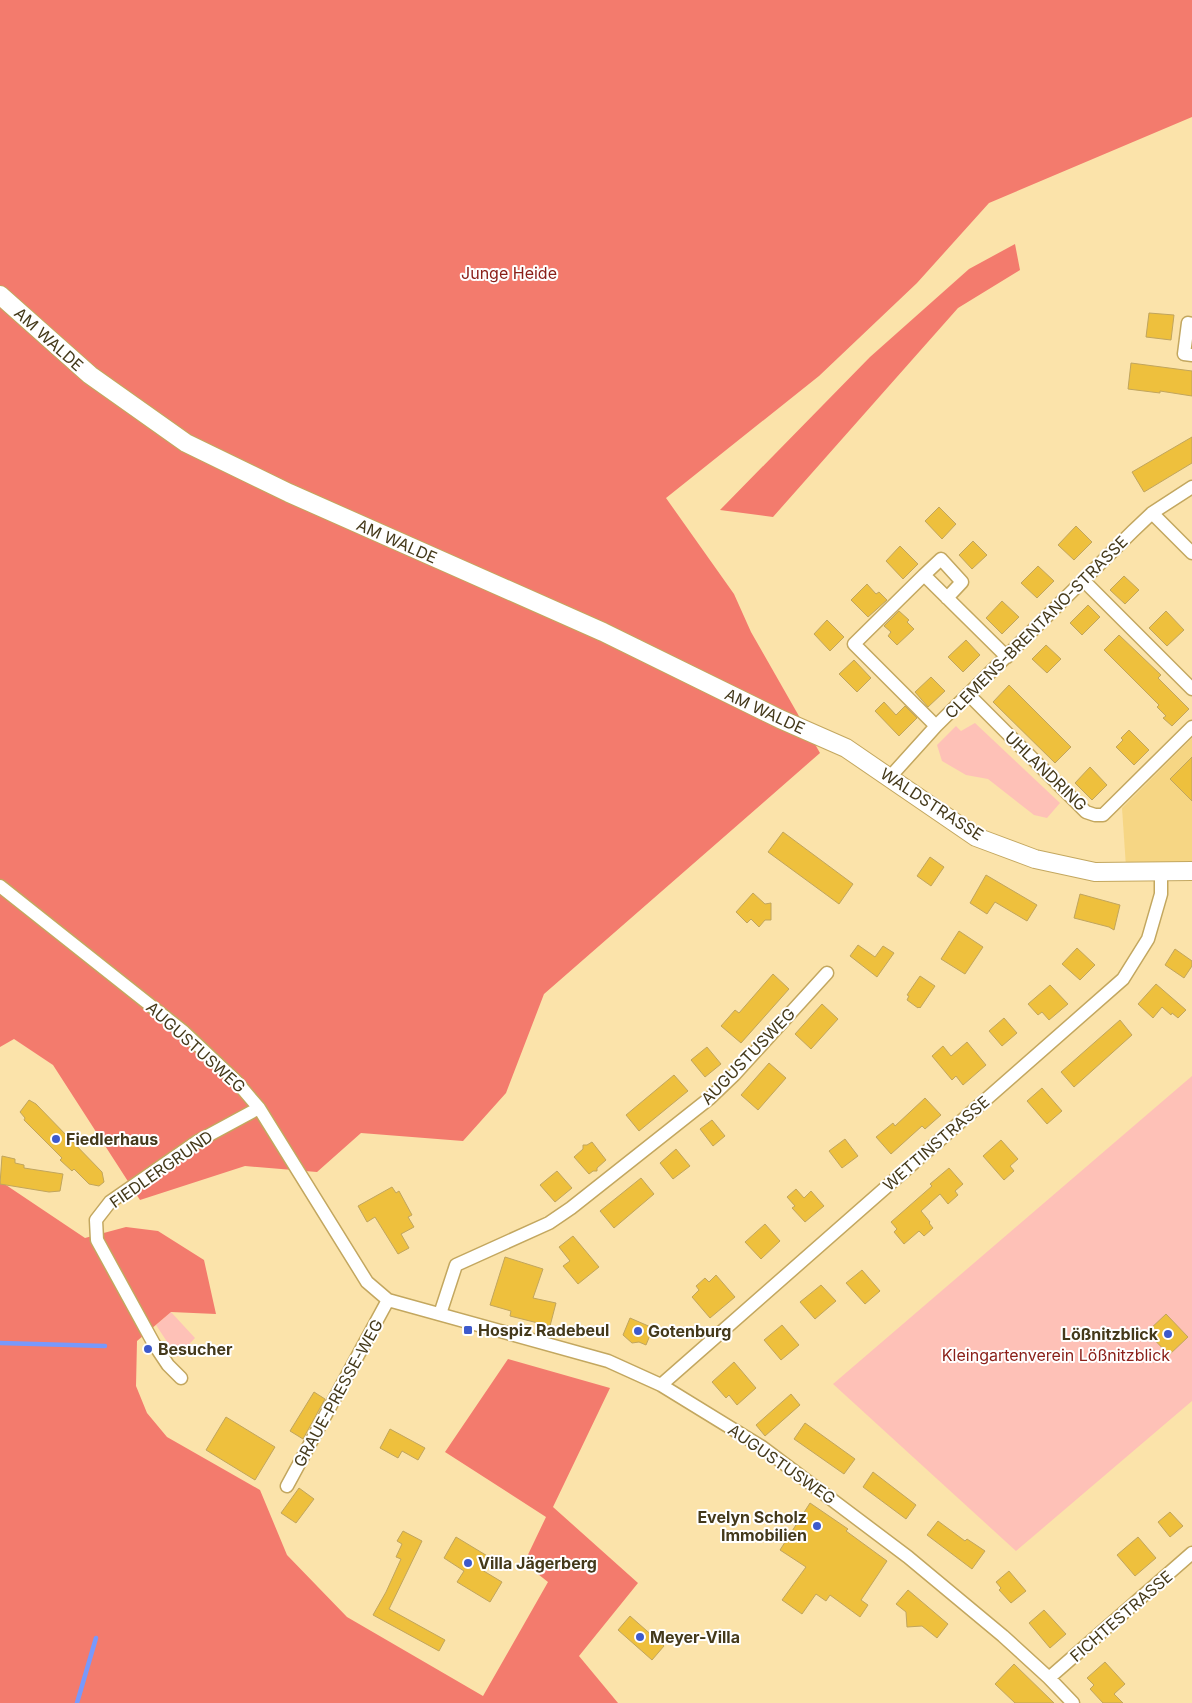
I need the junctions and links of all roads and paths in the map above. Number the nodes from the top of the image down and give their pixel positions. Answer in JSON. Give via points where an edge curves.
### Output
{"nodes":[{"id":1,"x":0,"y":295,"type":"edge"},
{"id":2,"x":1192,"y":324,"type":"edge"},
{"id":3,"x":1192,"y":355,"type":"edge"},
{"id":4,"x":1192,"y":487,"type":"edge"},
{"id":5,"x":1152,"y":513,"type":"junction"},
{"id":6,"x":1192,"y":553,"type":"edge"},
{"id":7,"x":924,"y":575,"type":"junction"},
{"id":8,"x":1083,"y":580,"type":"junction"},
{"id":9,"x":947,"y":598,"type":"junction"},
{"id":10,"x":1007,"y":657,"type":"junction"},
{"id":11,"x":1192,"y":689,"type":"edge"},
{"id":12,"x":968,"y":694,"type":"junction"},
{"id":13,"x":936,"y":726,"type":"junction"},
{"id":14,"x":1192,"y":727,"type":"edge"},
{"id":15,"x":825,"y":739,"type":"joint"},
{"id":16,"x":890,"y":777,"type":"junction"},
{"id":17,"x":1192,"y":871,"type":"edge"},
{"id":18,"x":1161,"y":872,"type":"junction"},
{"id":19,"x":0,"y":886,"type":"edge"},
{"id":20,"x":827,"y":973,"type":"dead end"},
{"id":21,"x":258,"y":1108,"type":"junction"},
{"id":22,"x":388,"y":1300,"type":"junction"},
{"id":23,"x":440,"y":1314,"type":"junction"},
{"id":24,"x":181,"y":1378,"type":"dead end"},
{"id":25,"x":661,"y":1385,"type":"junction"},
{"id":26,"x":287,"y":1486,"type":"dead end"},
{"id":27,"x":1192,"y":1553,"type":"edge"},
{"id":28,"x":1050,"y":1678,"type":"junction"},
{"id":29,"x":1073,"y":1703,"type":"edge"}],
"edges":[{"from":1,"to":15,"type":"street","name":"AM WALDE","via":[[90,374],[186,443],[289,494],[602,632]]},
{"from":2,"to":3,"type":"street","via":[[1188,323],[1184,354]]},
{"from":4,"to":5,"type":"street","name":"CLEMENS-BRENTANO-STRASSE"},
{"from":5,"to":6,"type":"street"},
{"from":5,"to":8,"type":"street","name":"CLEMENS-BRENTANO-STRASSE"},
{"from":7,"to":9,"type":"street"},
{"from":7,"to":9,"type":"street","via":[[941,559],[962,582]]},
{"from":7,"to":13,"type":"street","via":[[854,644]]},
{"from":8,"to":10,"type":"street","name":"CLEMENS-BRENTANO-STRASSE"},
{"from":8,"to":11,"type":"street"},
{"from":9,"to":10,"type":"street"},
{"from":10,"to":12,"type":"street","name":"CLEMENS-BRENTANO-STRASSE"},
{"from":12,"to":13,"type":"street","name":"CLEMENS-BRENTANO-STRASSE"},
{"from":12,"to":14,"type":"street","name":"UHLANDRING","via":[[1086,812],[1095,815],[1103,815]]},
{"from":13,"to":16,"type":"street","name":"CLEMENS-BRENTANO-STRASSE"},
{"from":15,"to":16,"type":"street","name":"WALDSTRASSE","via":[[846,748]]},
{"from":16,"to":18,"type":"street","name":"WALDSTRASSE","via":[[976,837],[1035,859],[1095,872]]},
{"from":17,"to":18,"type":"street","name":"WALDSTRASSE"},
{"from":18,"to":25,"type":"street","name":"WETTINSTRASSE","via":[[1161,894],[1148,939],[1123,979]]},
{"from":19,"to":21,"type":"street","name":"AUGUSTUSWEG","via":[[184,1032],[236,1080]]},
{"from":20,"to":23,"type":"street","name":"AUGUSTUSWEG","via":[[710,1098],[602,1184],[561,1216],[456,1265]]},
{"from":21,"to":22,"type":"street","name":"AUGUSTUSWEG","via":[[366,1282]]},
{"from":21,"to":24,"type":"street","name":"FIEDLERGRUND","via":[[198,1141],[110,1202],[96,1220],[97,1240],[154,1344]]},
{"from":22,"to":23,"type":"street","name":"AUGUSTUSWEG"},
{"from":22,"to":26,"type":"street","name":"GRAUE-PRESSE-WEG"},
{"from":23,"to":25,"type":"street","name":"AUGUSTUSWEG","via":[[608,1361]]},
{"from":25,"to":28,"type":"street","name":"AUGUSTUSWEG","via":[[762,1447],[900,1551]]},
{"from":27,"to":28,"type":"street","name":"FICHTESTRASSE"},
{"from":28,"to":29,"type":"street","name":"AUGUSTUSWEG"}]}
